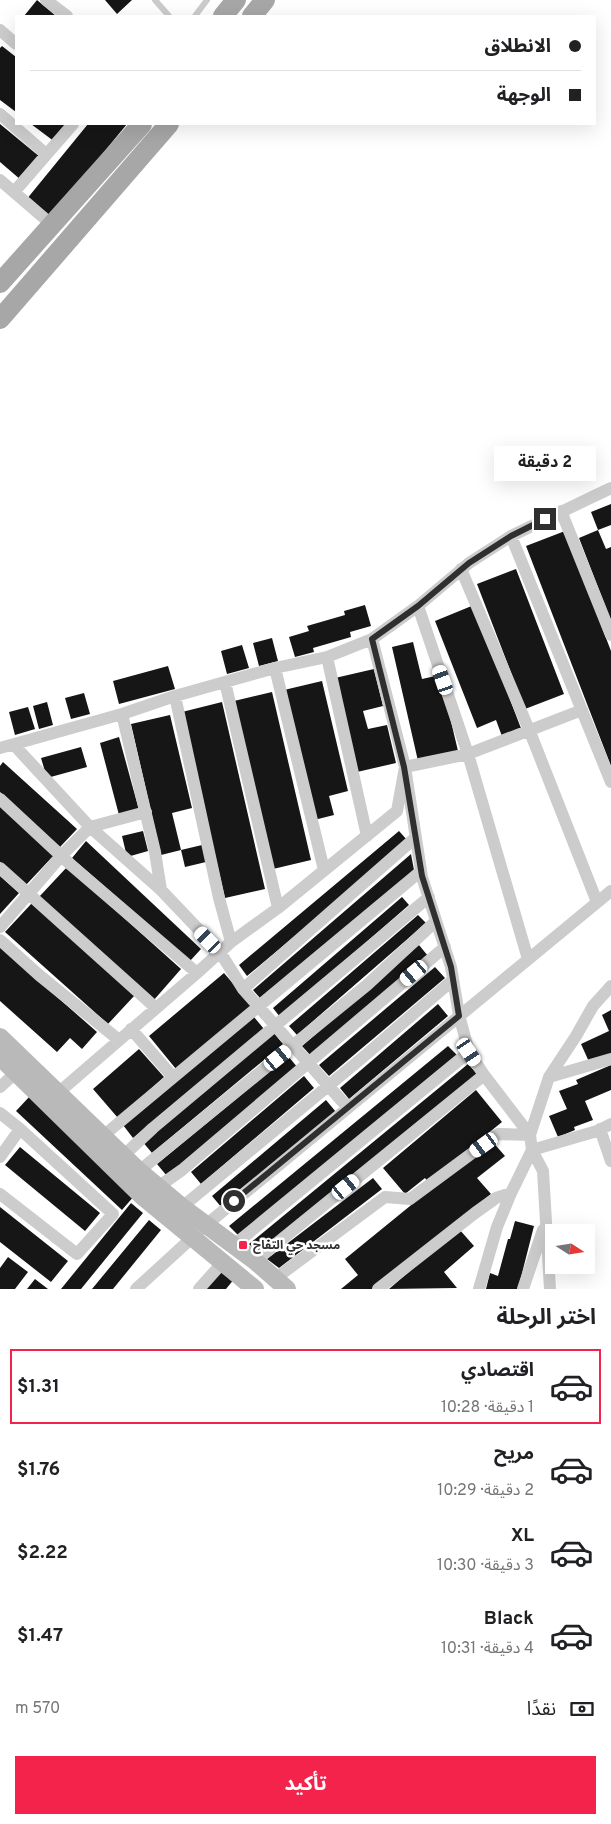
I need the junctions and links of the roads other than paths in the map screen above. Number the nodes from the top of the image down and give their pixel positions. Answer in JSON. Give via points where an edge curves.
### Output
{"nodes":[{"id":1,"x":46,"y":0,"type":"edge"},
{"id":2,"x":155,"y":0,"type":"edge"},
{"id":3,"x":207,"y":0,"type":"edge"},
{"id":4,"x":236,"y":0,"type":"edge"},
{"id":5,"x":265,"y":0,"type":"edge"},
{"id":6,"x":67,"y":15,"type":"edge"},
{"id":7,"x":167,"y":15,"type":"edge"},
{"id":8,"x":196,"y":15,"type":"edge"},
{"id":9,"x":224,"y":15,"type":"edge"},
{"id":10,"x":253,"y":15,"type":"edge"},
{"id":11,"x":0,"y":30,"type":"edge"},
{"id":12,"x":15,"y":43,"type":"edge"},
{"id":13,"x":0,"y":114,"type":"edge"},
{"id":14,"x":72,"y":125,"type":"edge"},
{"id":15,"x":141,"y":125,"type":"edge"},
{"id":16,"x":168,"y":125,"type":"edge"},
{"id":17,"x":46,"y":154,"type":"junction"},
{"id":18,"x":0,"y":180,"type":"edge"},
{"id":19,"x":14,"y":192,"type":"junction"},
{"id":20,"x":51,"y":224,"type":"junction"},
{"id":21,"x":0,"y":283,"type":"edge"},
{"id":22,"x":0,"y":320,"type":"edge"},
{"id":23,"x":610,"y":493,"type":"edge"},
{"id":24,"x":562,"y":511,"type":"junction"},
{"id":25,"x":511,"y":536,"type":"junction"},
{"id":26,"x":461,"y":570,"type":"junction"},
{"id":27,"x":418,"y":606,"type":"junction"},
{"id":28,"x":611,"y":635,"type":"edge"},
{"id":29,"x":372,"y":639,"type":"junction"},
{"id":30,"x":327,"y":657,"type":"junction"},
{"id":31,"x":275,"y":668,"type":"junction"},
{"id":32,"x":225,"y":682,"type":"junction"},
{"id":33,"x":175,"y":696,"type":"junction"},
{"id":34,"x":582,"y":710,"type":"junction"},
{"id":35,"x":122,"y":714,"type":"junction"},
{"id":36,"x":530,"y":732,"type":"junction"},
{"id":37,"x":14,"y":746,"type":"junction"},
{"id":38,"x":0,"y":748,"type":"edge"},
{"id":39,"x":468,"y":754,"type":"junction"},
{"id":40,"x":404,"y":767,"type":"junction"},
{"id":41,"x":611,"y":782,"type":"edge"},
{"id":42,"x":0,"y":799,"type":"edge"},
{"id":43,"x":146,"y":812,"type":"junction"},
{"id":44,"x":90,"y":827,"type":"junction"},
{"id":45,"x":367,"y":836,"type":"junction"},
{"id":46,"x":415,"y":838,"type":"junction"},
{"id":47,"x":61,"y":856,"type":"junction"},
{"id":48,"x":0,"y":868,"type":"edge"},
{"id":49,"x":324,"y":870,"type":"junction"},
{"id":50,"x":421,"y":871,"type":"junction"},
{"id":51,"x":161,"y":890,"type":"junction"},
{"id":52,"x":611,"y":891,"type":"edge"},
{"id":53,"x":29,"y":894,"type":"junction"},
{"id":54,"x":429,"y":897,"type":"junction"},
{"id":55,"x":598,"y":902,"type":"junction"},
{"id":56,"x":278,"y":908,"type":"junction"},
{"id":57,"x":436,"y":921,"type":"junction"},
{"id":58,"x":0,"y":927,"type":"edge"},
{"id":59,"x":0,"y":940,"type":"edge"},
{"id":60,"x":231,"y":942,"type":"junction"},
{"id":61,"x":445,"y":948,"type":"junction"},
{"id":62,"x":220,"y":952,"type":"junction"},
{"id":63,"x":528,"y":959,"type":"junction"},
{"id":64,"x":198,"y":974,"type":"junction"},
{"id":65,"x":453,"y":980,"type":"junction"},
{"id":66,"x":243,"y":989,"type":"junction"},
{"id":67,"x":610,"y":989,"type":"edge"},
{"id":68,"x":258,"y":1007,"type":"junction"},
{"id":69,"x":156,"y":1008,"type":"junction"},
{"id":70,"x":459,"y":1016,"type":"junction"},
{"id":71,"x":275,"y":1026,"type":"junction"},
{"id":72,"x":131,"y":1030,"type":"junction"},
{"id":73,"x":0,"y":1037,"type":"edge"},
{"id":74,"x":119,"y":1040,"type":"junction"},
{"id":75,"x":293,"y":1045,"type":"junction"},
{"id":76,"x":469,"y":1052,"type":"junction"},
{"id":77,"x":0,"y":1057,"type":"edge"},
{"id":78,"x":611,"y":1059,"type":"edge"},
{"id":79,"x":309,"y":1063,"type":"junction"},
{"id":80,"x":21,"y":1068,"type":"junction"},
{"id":81,"x":484,"y":1075,"type":"junction"},
{"id":82,"x":173,"y":1077,"type":"junction"},
{"id":83,"x":549,"y":1077,"type":"junction"},
{"id":84,"x":329,"y":1086,"type":"junction"},
{"id":85,"x":0,"y":1087,"type":"edge"},
{"id":86,"x":58,"y":1093,"type":"junction"},
{"id":87,"x":348,"y":1108,"type":"junction"},
{"id":88,"x":0,"y":1113,"type":"edge"},
{"id":89,"x":606,"y":1126,"type":"edge"},
{"id":90,"x":20,"y":1129,"type":"junction"},
{"id":91,"x":530,"y":1135,"type":"junction"},
{"id":92,"x":103,"y":1136,"type":"junction"},
{"id":93,"x":532,"y":1150,"type":"junction"},
{"id":94,"x":124,"y":1156,"type":"junction"},
{"id":95,"x":0,"y":1157,"type":"edge"},
{"id":96,"x":611,"y":1160,"type":"edge"},
{"id":97,"x":139,"y":1171,"type":"junction"},
{"id":98,"x":158,"y":1186,"type":"junction"},
{"id":99,"x":0,"y":1194,"type":"edge"},
{"id":100,"x":511,"y":1194,"type":"junction"},
{"id":101,"x":182,"y":1207,"type":"junction"},
{"id":102,"x":206,"y":1225,"type":"junction"},
{"id":103,"x":545,"y":1225,"type":"joint"},
{"id":104,"x":192,"y":1237,"type":"junction"},
{"id":105,"x":234,"y":1245,"type":"junction"},
{"id":106,"x":255,"y":1261,"type":"junction"},
{"id":107,"x":223,"y":1262,"type":"junction"},
{"id":108,"x":549,"y":1274,"type":"edge"},
{"id":109,"x":281,"y":1284,"type":"edge"},
{"id":110,"x":136,"y":1289,"type":"edge"},
{"id":111,"x":199,"y":1289,"type":"edge"},
{"id":112,"x":255,"y":1289,"type":"edge"},
{"id":113,"x":378,"y":1289,"type":"edge"},
{"id":114,"x":478,"y":1289,"type":"edge"},
{"id":115,"x":523,"y":1289,"type":"edge"},
{"id":116,"x":550,"y":1289,"type":"edge"}],
"edges":[{"from":1,"to":6,"type":"street"},
{"from":2,"to":7,"type":"lane"},
{"from":3,"to":8,"type":"lane"},
{"from":4,"to":9,"type":"main road"},
{"from":5,"to":10,"type":"main road"},
{"from":11,"to":12,"type":"street"},
{"from":13,"to":17,"type":"street"},
{"from":14,"to":17,"type":"street"},
{"from":15,"to":20,"type":"main road"},
{"from":16,"to":22,"type":"main road"},
{"from":17,"to":19,"type":"street"},
{"from":18,"to":19,"type":"street"},
{"from":19,"to":20,"type":"street"},
{"from":20,"to":21,"type":"main road"},
{"from":23,"to":24,"type":"street"},
{"from":24,"to":25,"type":"street"},
{"from":24,"to":28,"type":"street"},
{"from":25,"to":26,"type":"street"},
{"from":25,"to":34,"type":"street"},
{"from":26,"to":27,"type":"street"},
{"from":26,"to":36,"type":"street"},
{"from":27,"to":29,"type":"street"},
{"from":27,"to":39,"type":"street"},
{"from":29,"to":30,"type":"street"},
{"from":29,"to":40,"type":"street"},
{"from":30,"to":31,"type":"street"},
{"from":30,"to":45,"type":"street"},
{"from":31,"to":32,"type":"street"},
{"from":31,"to":49,"type":"street"},
{"from":32,"to":33,"type":"street"},
{"from":32,"to":56,"type":"street"},
{"from":33,"to":35,"type":"street"},
{"from":33,"to":60,"type":"street"},
{"from":34,"to":36,"type":"street"},
{"from":34,"to":41,"type":"street"},
{"from":35,"to":37,"type":"street"},
{"from":35,"to":43,"type":"street"},
{"from":36,"to":39,"type":"street"},
{"from":36,"to":55,"type":"street"},
{"from":37,"to":38,"type":"street"},
{"from":37,"to":44,"type":"street"},
{"from":39,"to":40,"type":"street"},
{"from":39,"to":63,"type":"street"},
{"from":40,"to":45,"type":"street","via":[[397,811]]},
{"from":40,"to":46,"type":"street"},
{"from":42,"to":47,"type":"street"},
{"from":43,"to":44,"type":"street"},
{"from":43,"to":51,"type":"street"},
{"from":44,"to":47,"type":"street"},
{"from":44,"to":51,"type":"street"},
{"from":45,"to":49,"type":"street"},
{"from":46,"to":50,"type":"street"},
{"from":46,"to":66,"type":"street"},
{"from":47,"to":53,"type":"street"},
{"from":47,"to":64,"type":"street"},
{"from":48,"to":53,"type":"street"},
{"from":49,"to":56,"type":"street"},
{"from":50,"to":54,"type":"street"},
{"from":50,"to":68,"type":"street"},
{"from":51,"to":62,"type":"street"},
{"from":52,"to":55,"type":"street"},
{"from":53,"to":58,"type":"street"},
{"from":53,"to":69,"type":"street"},
{"from":54,"to":57,"type":"street"},
{"from":54,"to":71,"type":"street"},
{"from":55,"to":63,"type":"street"},
{"from":56,"to":60,"type":"street"},
{"from":57,"to":61,"type":"street"},
{"from":57,"to":75,"type":"street","via":[[368,985]]},
{"from":59,"to":74,"type":"street"},
{"from":60,"to":62,"type":"street"},
{"from":61,"to":65,"type":"street"},
{"from":61,"to":79,"type":"street"},
{"from":62,"to":64,"type":"street"},
{"from":62,"to":66,"type":"street"},
{"from":63,"to":70,"type":"street"},
{"from":64,"to":69,"type":"street"},
{"from":65,"to":70,"type":"street"},
{"from":65,"to":84,"type":"street"},
{"from":66,"to":68,"type":"street"},
{"from":67,"to":83,"type":"street","via":[[593,1006]]},
{"from":68,"to":71,"type":"street"},
{"from":68,"to":82,"type":"street"},
{"from":69,"to":72,"type":"street"},
{"from":70,"to":76,"type":"street"},
{"from":70,"to":87,"type":"street"},
{"from":71,"to":75,"type":"street"},
{"from":71,"to":94,"type":"street"},
{"from":72,"to":74,"type":"street"},
{"from":72,"to":82,"type":"street"},
{"from":73,"to":80,"type":"main road"},
{"from":74,"to":86,"type":"street"},
{"from":75,"to":79,"type":"street"},
{"from":75,"to":97,"type":"street"},
{"from":76,"to":81,"type":"street"},
{"from":76,"to":105,"type":"street"},
{"from":77,"to":80,"type":"main road"},
{"from":78,"to":83,"type":"street"},
{"from":79,"to":84,"type":"street"},
{"from":79,"to":98,"type":"street","via":[[182,1170]]},
{"from":80,"to":85,"type":"street"},
{"from":80,"to":86,"type":"main road"},
{"from":80,"to":104,"type":"main road","via":[[142,1196]]},
{"from":81,"to":91,"type":"street"},
{"from":81,"to":106,"type":"street"},
{"from":82,"to":92,"type":"street"},
{"from":83,"to":91,"type":"street"},
{"from":84,"to":87,"type":"street"},
{"from":84,"to":101,"type":"street"},
{"from":86,"to":92,"type":"main road"},
{"from":87,"to":102,"type":"street"},
{"from":88,"to":90,"type":"street"},
{"from":89,"to":93,"type":"street"},
{"from":89,"to":96,"type":"street"},
{"from":90,"to":95,"type":"street"},
{"from":90,"to":99,"type":"street","via":[[113,1214],[77,1254]]},
{"from":91,"to":93,"type":"street"},
{"from":91,"to":109,"type":"street","via":[[498,1134],[410,1199],[385,1197]]},
{"from":92,"to":94,"type":"main road"},
{"from":93,"to":100,"type":"street"},
{"from":93,"to":103,"type":"street","via":[[543,1171]]},
{"from":94,"to":97,"type":"main road"},
{"from":97,"to":98,"type":"main road"},
{"from":98,"to":101,"type":"main road"},
{"from":100,"to":113,"type":"street","via":[[496,1198]]},
{"from":100,"to":114,"type":"street"},
{"from":101,"to":102,"type":"main road"},
{"from":102,"to":104,"type":"street"},
{"from":102,"to":105,"type":"main road"},
{"from":103,"to":115,"type":"street"},
{"from":104,"to":107,"type":"main road"},
{"from":104,"to":110,"type":"street"},
{"from":105,"to":106,"type":"main road"},
{"from":106,"to":109,"type":"main road"},
{"from":107,"to":111,"type":"street"},
{"from":107,"to":112,"type":"main road"},
{"from":108,"to":116,"type":"street"}]}
